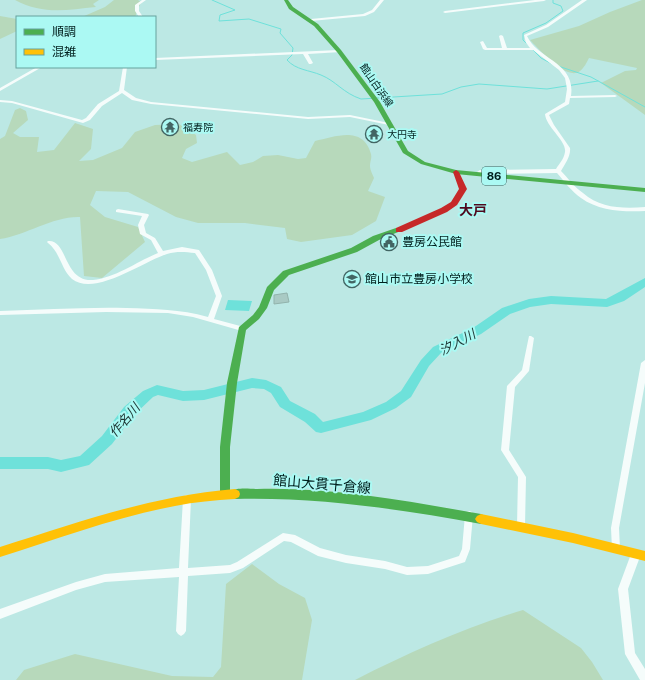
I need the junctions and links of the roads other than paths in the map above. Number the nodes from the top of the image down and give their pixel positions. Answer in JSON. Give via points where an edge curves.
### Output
{"nodes":[{"id":1,"x":144,"y":0,"type":"edge"},
{"id":2,"x":286,"y":0,"type":"edge"},
{"id":3,"x":382,"y":0,"type":"edge"},
{"id":4,"x":544,"y":0,"type":"edge"},
{"id":5,"x":584,"y":0,"type":"edge"},
{"id":6,"x":445,"y":12,"type":"dead end"},
{"id":7,"x":141,"y":16,"type":"edge"},
{"id":8,"x":311,"y":20,"type":"junction"},
{"id":9,"x":501,"y":36,"type":"dead end"},
{"id":10,"x":482,"y":42,"type":"dead end"},
{"id":11,"x":505,"y":49,"type":"junction"},
{"id":12,"x":532,"y":49,"type":"junction"},
{"id":13,"x":339,"y":51,"type":"junction"},
{"id":14,"x":306,"y":53,"type":"junction"},
{"id":15,"x":156,"y":59,"type":"edge"},
{"id":16,"x":311,"y":63,"type":"dead end"},
{"id":17,"x":38,"y":68,"type":"edge"},
{"id":18,"x":125,"y":68,"type":"edge"},
{"id":19,"x":0,"y":90,"type":"edge"},
{"id":20,"x":121,"y":90,"type":"junction"},
{"id":21,"x":615,"y":96,"type":"dead end"},
{"id":22,"x":569,"y":97,"type":"junction"},
{"id":23,"x":0,"y":101,"type":"edge"},
{"id":24,"x":389,"y":124,"type":"junction"},
{"id":25,"x":558,"y":171,"type":"junction"},
{"id":26,"x":456,"y":172,"type":"junction"},
{"id":27,"x":569,"y":183,"type":"junction"},
{"id":28,"x":645,"y":190,"type":"edge"},
{"id":29,"x":645,"y":209,"type":"edge"},
{"id":30,"x":118,"y":211,"type":"dead end"},
{"id":31,"x":50,"y":242,"type":"dead end"},
{"id":32,"x":162,"y":254,"type":"junction"},
{"id":33,"x":0,"y":313,"type":"edge"},
{"id":34,"x":211,"y":319,"type":"junction"},
{"id":35,"x":242,"y":329,"type":"junction"},
{"id":36,"x":531,"y":338,"type":"dead end"},
{"id":37,"x":645,"y":363,"type":"edge"},
{"id":38,"x":225,"y":494,"type":"junction"},
{"id":39,"x":187,"y":499,"type":"junction"},
{"id":40,"x":469,"y":515,"type":"junction"},
{"id":41,"x":521,"y":526,"type":"junction"},
{"id":42,"x":616,"y":549,"type":"junction"},
{"id":43,"x":0,"y":552,"type":"edge"},
{"id":44,"x":640,"y":555,"type":"edge"},
{"id":45,"x":183,"y":574,"type":"junction"},
{"id":46,"x":0,"y":614,"type":"edge"},
{"id":47,"x":181,"y":630,"type":"dead end"},
{"id":48,"x":645,"y":679,"type":"edge"}],
"edges":[{"from":1,"to":7,"type":"street","via":[[137,5]]},
{"from":2,"to":8,"type":"main road","name":"館山白浜線","number":"86","via":[[291,8]]},
{"from":3,"to":8,"type":"street","via":[[373,11],[364,15]]},
{"from":4,"to":6,"type":"street"},
{"from":5,"to":12,"type":"street","via":[[546,26],[526,34],[526,41]]},
{"from":8,"to":13,"type":"main road","name":"館山白浜線","number":"86"},
{"from":9,"to":11,"type":"street"},
{"from":10,"to":11,"type":"street","via":[[485,49]]},
{"from":11,"to":12,"type":"street"},
{"from":12,"to":22,"type":"street","via":[[559,67],[567,83]]},
{"from":13,"to":14,"type":"street"},
{"from":13,"to":24,"type":"main road","name":"館山白浜線","number":"86","via":[[375,98]]},
{"from":14,"to":15,"type":"street"},
{"from":14,"to":16,"type":"street"},
{"from":17,"to":19,"type":"street"},
{"from":18,"to":20,"type":"street"},
{"from":20,"to":23,"type":"street","via":[[82,122],[12,102]]},
{"from":20,"to":24,"type":"street","via":[[134,99],[151,103],[308,118],[350,116]]},
{"from":21,"to":22,"type":"street"},
{"from":22,"to":25,"type":"street","via":[[564,106],[547,116],[568,148]]},
{"from":24,"to":26,"type":"main road","name":"館山白浜線","number":"86","via":[[400,147],[409,156],[432,166]]},
{"from":25,"to":26,"type":"street"},
{"from":25,"to":27,"type":"street"},
{"from":26,"to":27,"type":"main road","name":"館山白浜線","number":"86"},
{"from":26,"to":35,"type":"main road","via":[[463,189],[454,203],[406,228],[376,238],[354,250],[286,273],[270,289],[263,308],[256,317]]},
{"from":27,"to":28,"type":"main road","name":"館山白浜線","number":"86"},
{"from":27,"to":29,"type":"street","via":[[596,204],[632,210]]},
{"from":30,"to":32,"type":"street","via":[[146,216],[141,225],[143,234],[153,239]]},
{"from":31,"to":32,"type":"street","via":[[57,247],[77,280],[83,282],[108,278],[148,258]]},
{"from":32,"to":34,"type":"street","via":[[197,251],[209,270],[219,296]]},
{"from":33,"to":34,"type":"street","via":[[152,310]]},
{"from":34,"to":35,"type":"street"},
{"from":35,"to":38,"type":"main road","via":[[232,383],[225,447]]},
{"from":36,"to":41,"type":"street","via":[[525,370],[511,386],[505,450],[522,477]]},
{"from":37,"to":42,"type":"street","via":[[616,528]]},
{"from":38,"to":39,"type":"main road","name":"館山大貫千倉線"},
{"from":38,"to":40,"type":"main road","name":"館山大貫千倉線","via":[[302,495]]},
{"from":39,"to":43,"type":"main road","name":"館山大貫千倉線","via":[[128,512]]},
{"from":39,"to":45,"type":"street"},
{"from":40,"to":41,"type":"main road","name":"館山大貫千倉線"},
{"from":40,"to":45,"type":"street","via":[[466,549],[462,559],[428,570],[407,571],[346,559],[318,552],[292,538],[284,537],[230,569]]},
{"from":41,"to":42,"type":"main road","name":"館山大貫千倉線"},
{"from":42,"to":44,"type":"main road","name":"館山大貫千倉線"},
{"from":44,"to":48,"type":"street","via":[[623,589],[630,654]]},
{"from":45,"to":46,"type":"street","via":[[105,578]]},
{"from":45,"to":47,"type":"street"}]}
